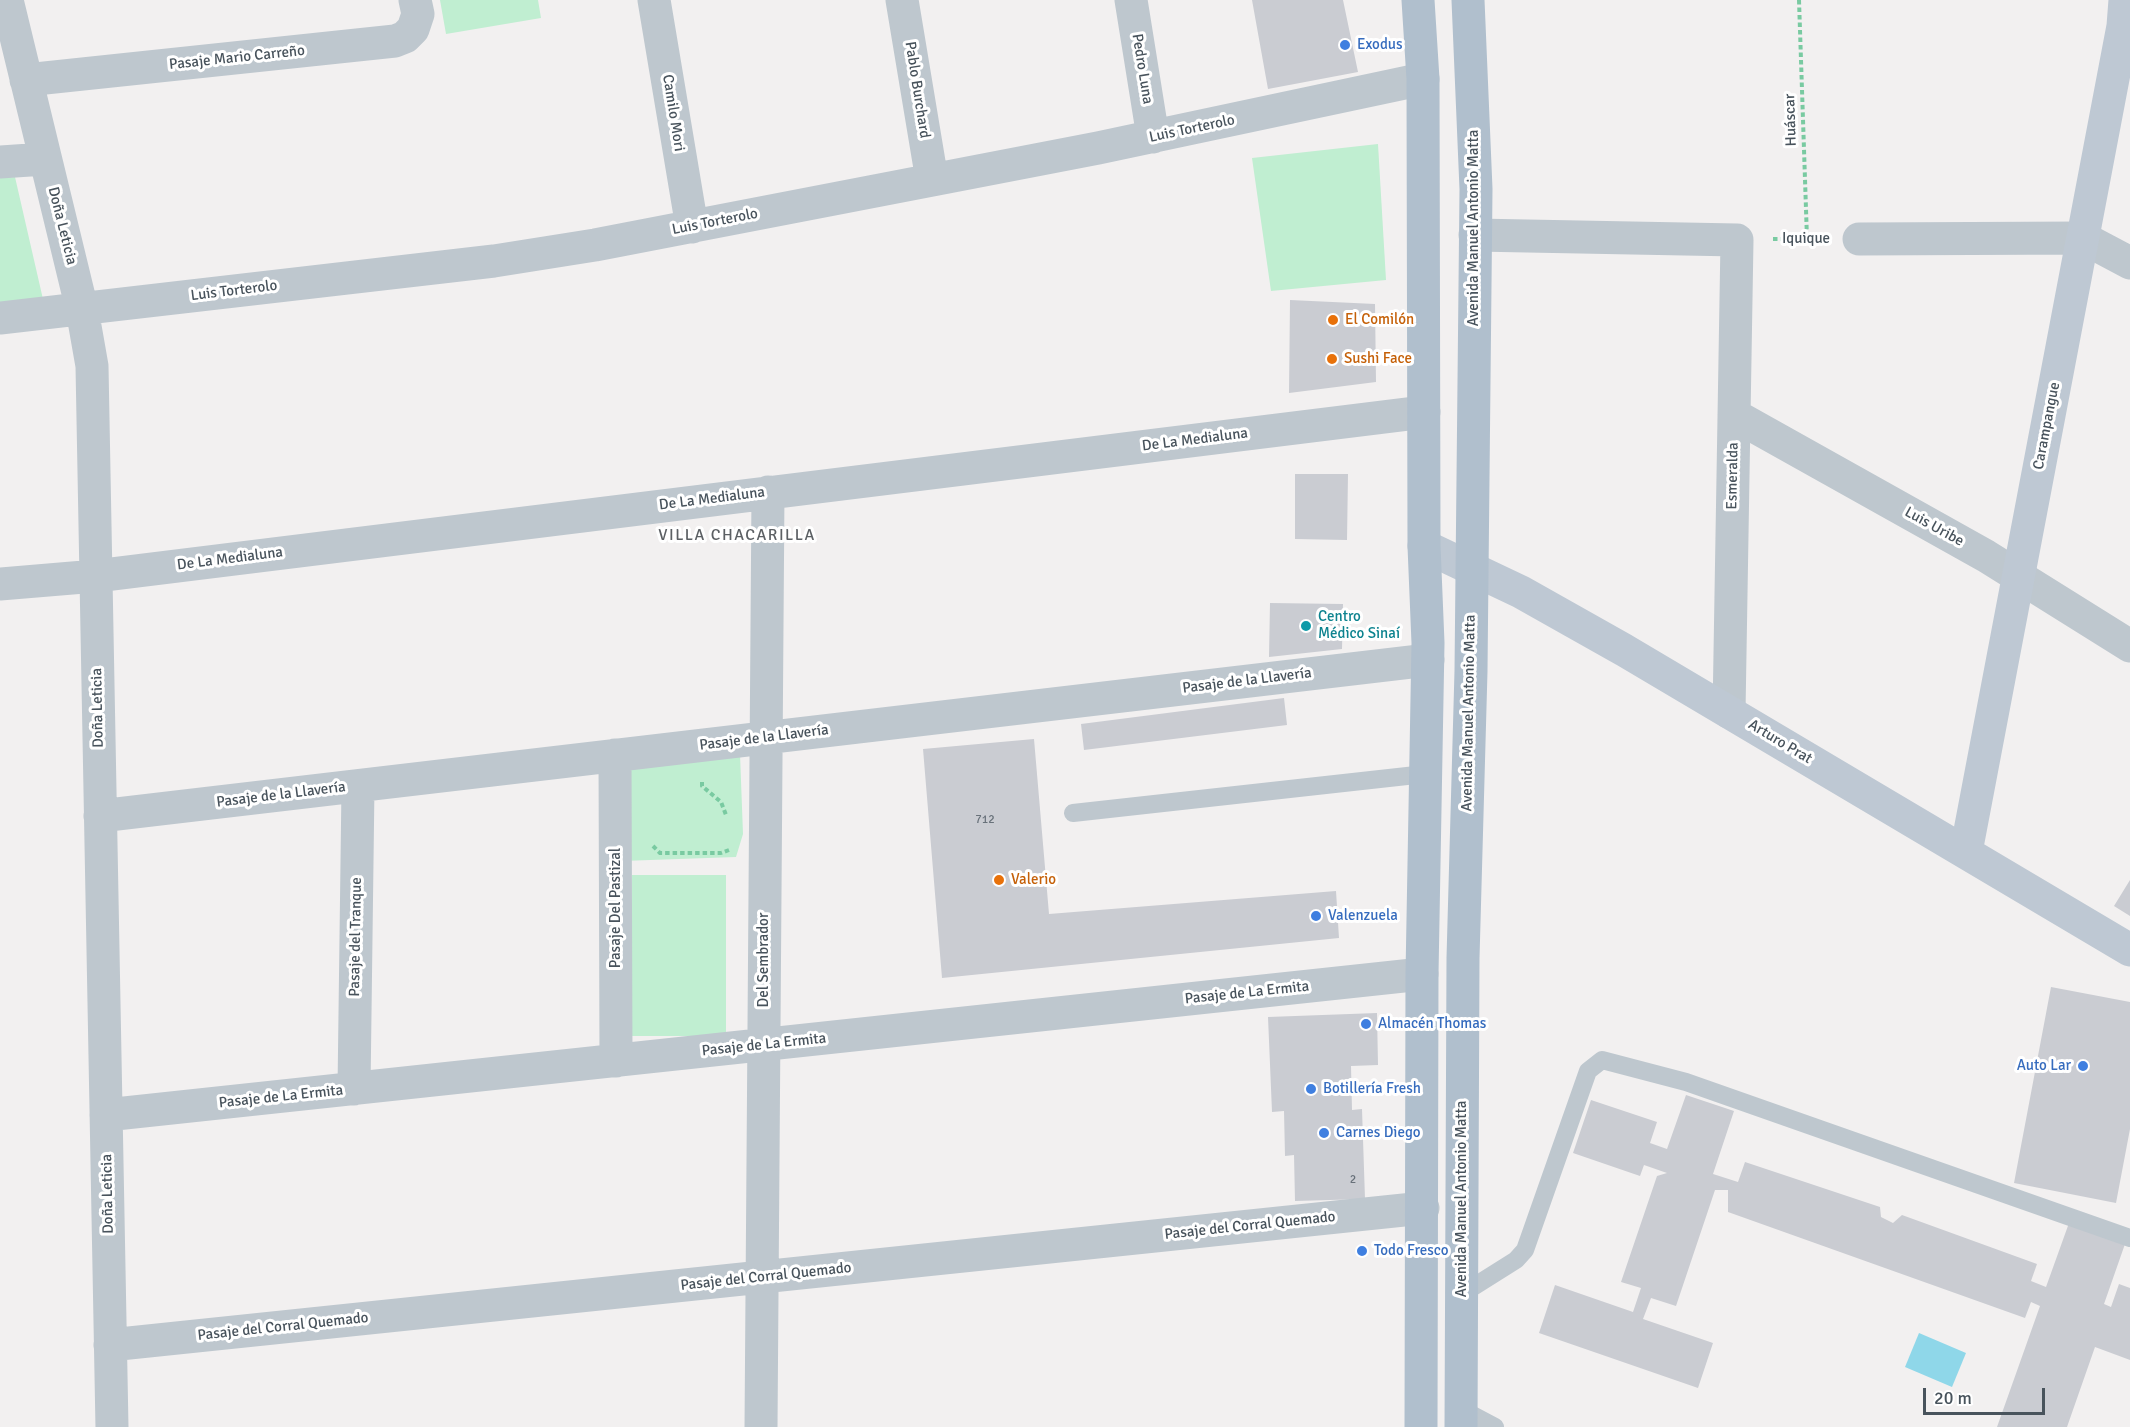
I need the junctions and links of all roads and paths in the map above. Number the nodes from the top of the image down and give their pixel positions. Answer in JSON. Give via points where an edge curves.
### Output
{"nodes":[{"id":1,"x":7,"y":0,"type":"edge"},
{"id":2,"x":415,"y":0,"type":"edge"},
{"id":3,"x":654,"y":0,"type":"edge"},
{"id":4,"x":902,"y":0,"type":"edge"},
{"id":5,"x":1131,"y":0,"type":"edge"},
{"id":6,"x":1419,"y":0,"type":"edge"},
{"id":7,"x":1468,"y":0,"type":"edge"},
{"id":8,"x":1799,"y":0,"type":"edge"},
{"id":9,"x":2125,"y":0,"type":"edge"},
{"id":10,"x":1423,"y":79,"type":"junction"},
{"id":11,"x":26,"y":80,"type":"junction"},
{"id":12,"x":1153,"y":137,"type":"junction"},
{"id":13,"x":45,"y":159,"type":"junction"},
{"id":14,"x":0,"y":162,"type":"edge"},
{"id":15,"x":932,"y":180,"type":"junction"},
{"id":16,"x":692,"y":227,"type":"junction"},
{"id":17,"x":1475,"y":235,"type":"junction"},
{"id":18,"x":2082,"y":238,"type":"junction"},
{"id":19,"x":1807,"y":239,"type":"junction"},
{"id":20,"x":1859,"y":239,"type":"joint"},
{"id":21,"x":1737,"y":240,"type":"junction"},
{"id":22,"x":2130,"y":263,"type":"edge"},
{"id":23,"x":82,"y":309,"type":"junction"},
{"id":24,"x":0,"y":318,"type":"edge"},
{"id":25,"x":1424,"y":411,"type":"junction"},
{"id":26,"x":1734,"y":416,"type":"junction"},
{"id":27,"x":768,"y":492,"type":"junction"},
{"id":28,"x":1424,"y":546,"type":"junction"},
{"id":29,"x":1472,"y":567,"type":"junction"},
{"id":30,"x":96,"y":576,"type":"junction"},
{"id":31,"x":2018,"y":577,"type":"junction"},
{"id":32,"x":0,"y":584,"type":"edge"},
{"id":33,"x":2130,"y":646,"type":"edge"},
{"id":34,"x":1428,"y":660,"type":"junction"},
{"id":35,"x":1729,"y":712,"type":"junction"},
{"id":36,"x":766,"y":738,"type":"junction"},
{"id":37,"x":699,"y":745,"type":"junction"},
{"id":38,"x":615,"y":755,"type":"junction"},
{"id":39,"x":1425,"y":774,"type":"junction"},
{"id":40,"x":358,"y":786,"type":"junction"},
{"id":41,"x":1073,"y":813,"type":"dead end"},
{"id":42,"x":100,"y":816,"type":"junction"},
{"id":43,"x":728,"y":820,"type":"dead end"},
{"id":44,"x":648,"y":842,"type":"dead end"},
{"id":45,"x":765,"y":847,"type":"junction"},
{"id":46,"x":1966,"y":852,"type":"junction"},
{"id":47,"x":2130,"y":950,"type":"edge"},
{"id":48,"x":1422,"y":974,"type":"junction"},
{"id":49,"x":764,"y":1045,"type":"junction"},
{"id":50,"x":616,"y":1061,"type":"junction"},
{"id":51,"x":354,"y":1089,"type":"junction"},
{"id":52,"x":106,"y":1115,"type":"junction"},
{"id":53,"x":1423,"y":1208,"type":"junction"},
{"id":54,"x":2130,"y":1238,"type":"edge"},
{"id":55,"x":762,"y":1278,"type":"junction"},
{"id":56,"x":1462,"y":1294,"type":"junction"},
{"id":57,"x":110,"y":1345,"type":"junction"},
{"id":58,"x":1461,"y":1418,"type":"edge"},
{"id":59,"x":112,"y":1427,"type":"edge"},
{"id":60,"x":761,"y":1427,"type":"edge"},
{"id":61,"x":1421,"y":1427,"type":"edge"},
{"id":62,"x":1495,"y":1427,"type":"edge"}],
"edges":[{"from":1,"to":11,"type":"street","name":"Doña Leticia"},
{"from":2,"to":11,"type":"street","name":"Pasaje Mario Carreño","via":[[417,22],[405,37],[395,41]]},
{"from":3,"to":16,"type":"street","name":"Camilo Mori"},
{"from":4,"to":15,"type":"street","name":"Pablo Burchard"},
{"from":5,"to":12,"type":"street","name":"Pedro Luna"},
{"from":6,"to":10,"type":"main road"},
{"from":7,"to":17,"type":"main road","name":"Avenida Manuel Antonio Matta"},
{"from":8,"to":19,"type":"path","name":"Huáscar"},
{"from":9,"to":18,"type":"street","name":"Carampangue"},
{"from":10,"to":12,"type":"street","name":"Luis Torterolo"},
{"from":10,"to":25,"type":"main road"},
{"from":11,"to":13,"type":"street","name":"Doña Leticia"},
{"from":12,"to":15,"type":"street","name":"Luis Torterolo"},
{"from":13,"to":14,"type":"street"},
{"from":13,"to":23,"type":"street","name":"Doña Leticia"},
{"from":15,"to":16,"type":"street","name":"Luis Torterolo"},
{"from":16,"to":23,"type":"street","name":"Luis Torterolo","via":[[494,261]]},
{"from":17,"to":21,"type":"street"},
{"from":17,"to":29,"type":"main road","name":"Avenida Manuel Antonio Matta"},
{"from":18,"to":20,"type":"street"},
{"from":18,"to":22,"type":"street"},
{"from":18,"to":31,"type":"street","name":"Carampangue"},
{"from":19,"to":20,"type":"path","name":"Iquique"},
{"from":19,"to":21,"type":"path","name":"Iquique"},
{"from":21,"to":26,"type":"street","name":"Esmeralda"},
{"from":23,"to":24,"type":"street","name":"Luis Torterolo"},
{"from":23,"to":30,"type":"street","name":"Doña Leticia","via":[[92,366]]},
{"from":25,"to":27,"type":"street","name":"De La Medialuna"},
{"from":25,"to":28,"type":"main road"},
{"from":26,"to":31,"type":"street","name":"Luis Uribe"},
{"from":26,"to":35,"type":"street","name":"Esmeralda"},
{"from":27,"to":30,"type":"street","name":"De La Medialuna"},
{"from":27,"to":36,"type":"street","name":"Del Sembrador"},
{"from":28,"to":29,"type":"street","name":"Arturo Prat"},
{"from":28,"to":34,"type":"main road"},
{"from":29,"to":35,"type":"street","name":"Arturo Prat"},
{"from":29,"to":56,"type":"main road","name":"Avenida Manuel Antonio Matta","via":[[1463,969]]},
{"from":30,"to":32,"type":"street","name":"De La Medialuna"},
{"from":30,"to":42,"type":"street","name":"Doña Leticia"},
{"from":31,"to":33,"type":"street","name":"Luis Uribe"},
{"from":31,"to":46,"type":"street","name":"Carampangue"},
{"from":34,"to":36,"type":"street","name":"Pasaje de la Llavería"},
{"from":34,"to":39,"type":"main road"},
{"from":35,"to":46,"type":"street","name":"Arturo Prat"},
{"from":36,"to":37,"type":"street","name":"Pasaje de la Llavería"},
{"from":36,"to":45,"type":"street","name":"Del Sembrador"},
{"from":37,"to":38,"type":"street","name":"Pasaje de la Llavería"},
{"from":37,"to":43,"type":"path","via":[[702,786],[721,802]]},
{"from":38,"to":40,"type":"street","name":"Pasaje de la Llavería"},
{"from":38,"to":50,"type":"street","name":"Pasaje Del Pastizal"},
{"from":39,"to":41,"type":"lane"},
{"from":39,"to":48,"type":"main road"},
{"from":40,"to":42,"type":"street","name":"Pasaje de la Llavería"},
{"from":40,"to":51,"type":"street","name":"Pasaje del Tranque"},
{"from":42,"to":52,"type":"street","name":"Doña Leticia"},
{"from":44,"to":45,"type":"path","via":[[660,853],[721,854],[738,847]]},
{"from":45,"to":49,"type":"street","name":"Del Sembrador"},
{"from":46,"to":47,"type":"street","name":"Arturo Prat"},
{"from":48,"to":49,"type":"street","name":"Pasaje de La Ermita"},
{"from":48,"to":53,"type":"main road"},
{"from":49,"to":50,"type":"street","name":"Pasaje de La Ermita"},
{"from":49,"to":55,"type":"street","name":"Del Sembrador"},
{"from":50,"to":51,"type":"street","name":"Pasaje de La Ermita"},
{"from":51,"to":52,"type":"street","name":"Pasaje de La Ermita"},
{"from":52,"to":57,"type":"street","name":"Doña Leticia"},
{"from":53,"to":55,"type":"street","name":"Pasaje del Corral Quemado"},
{"from":53,"to":61,"type":"main road"},
{"from":54,"to":56,"type":"lane","via":[[1686,1082],[1602,1060],[1588,1071],[1525,1250],[1516,1260]]},
{"from":55,"to":57,"type":"street","name":"Pasaje del Corral Quemado"},
{"from":55,"to":60,"type":"street","name":"Del Sembrador"},
{"from":56,"to":58,"type":"main road","name":"Avenida Manuel Antonio Matta"},
{"from":57,"to":59,"type":"street","name":"Doña Leticia"},
{"from":58,"to":62,"type":"lane"}]}
